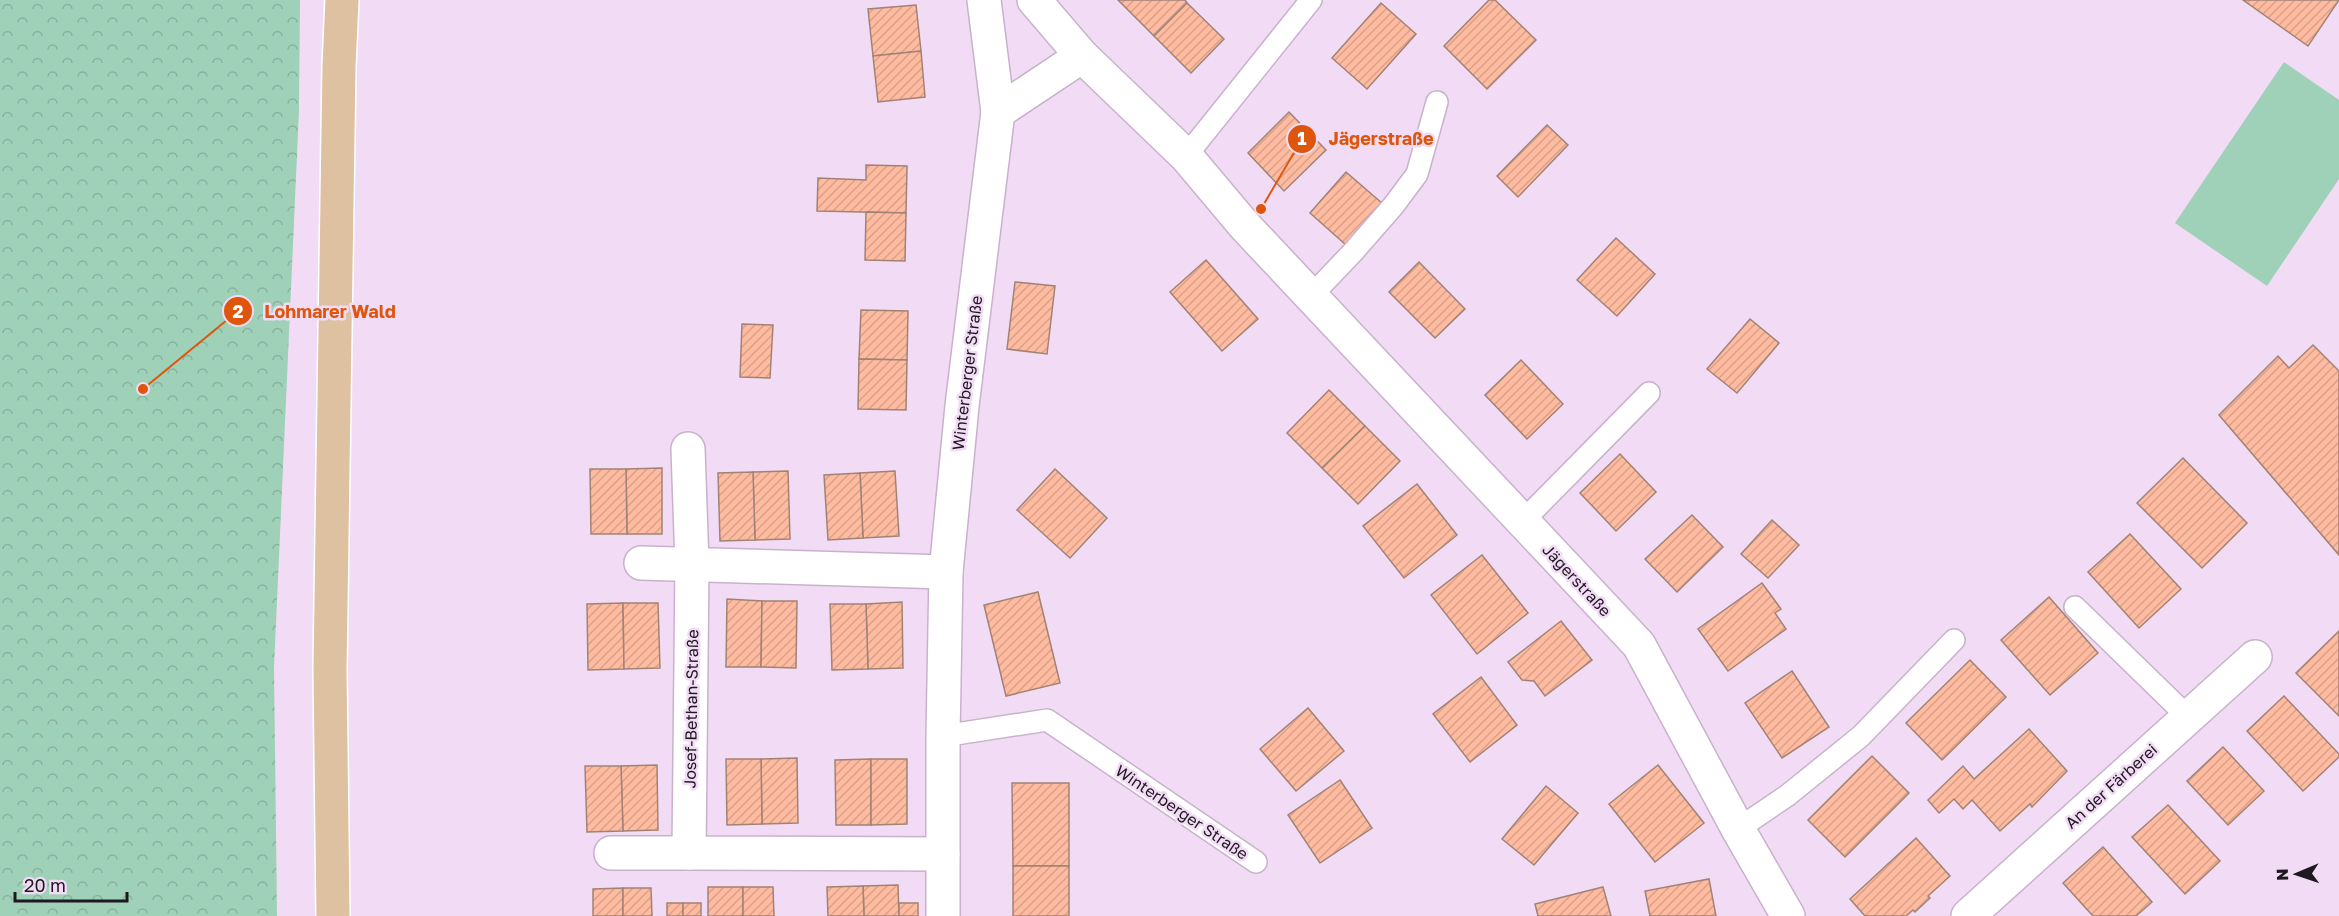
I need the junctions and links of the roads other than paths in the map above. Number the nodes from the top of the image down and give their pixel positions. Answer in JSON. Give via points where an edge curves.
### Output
{"nodes":[{"id":1,"x":342,"y":0,"type":"edge"},
{"id":2,"x":984,"y":0,"type":"edge"},
{"id":3,"x":1034,"y":0,"type":"edge"},
{"id":4,"x":1311,"y":0,"type":"edge"},
{"id":5,"x":1082,"y":56,"type":"junction"},
{"id":6,"x":1437,"y":102,"type":"dead end"},
{"id":7,"x":998,"y":112,"type":"junction"},
{"id":8,"x":1186,"y":156,"type":"junction"},
{"id":9,"x":1311,"y":296,"type":"junction"},
{"id":10,"x":1649,"y":393,"type":"dead end"},
{"id":11,"x":688,"y":449,"type":"dead end"},
{"id":12,"x":1522,"y":522,"type":"junction"},
{"id":13,"x":641,"y":563,"type":"dead end"},
{"id":14,"x":692,"y":564,"type":"junction"},
{"id":15,"x":946,"y":572,"type":"junction"},
{"id":16,"x":2075,"y":607,"type":"dead end"},
{"id":17,"x":1954,"y":640,"type":"dead end"},
{"id":18,"x":2255,"y":657,"type":"dead end"},
{"id":19,"x":2188,"y":717,"type":"junction"},
{"id":20,"x":943,"y":736,"type":"junction"},
{"id":21,"x":1738,"y":829,"type":"junction"},
{"id":22,"x":611,"y":853,"type":"dead end"},
{"id":23,"x":689,"y":853,"type":"junction"},
{"id":24,"x":943,"y":854,"type":"junction"},
{"id":25,"x":1256,"y":862,"type":"dead end"},
{"id":26,"x":333,"y":916,"type":"edge"},
{"id":27,"x":943,"y":916,"type":"edge"},
{"id":28,"x":1788,"y":916,"type":"edge"},
{"id":29,"x":1968,"y":916,"type":"edge"}],
"edges":[{"from":1,"to":26,"type":"main road","via":[[330,670]]},
{"from":2,"to":7,"type":"street"},
{"from":3,"to":5,"type":"street","name":"Jägerstraße"},
{"from":4,"to":8,"type":"lane"},
{"from":5,"to":7,"type":"street"},
{"from":5,"to":8,"type":"street","name":"Jägerstraße"},
{"from":6,"to":9,"type":"lane","via":[[1417,174]]},
{"from":7,"to":15,"type":"street","name":"Winterberger Straße"},
{"from":8,"to":9,"type":"street","name":"Jägerstraße"},
{"from":9,"to":12,"type":"street","name":"Jägerstraße"},
{"from":10,"to":12,"type":"lane"},
{"from":11,"to":14,"type":"street","name":"Josef-Bethan-Straße"},
{"from":12,"to":21,"type":"street","name":"Jägerstraße","via":[[1639,645]]},
{"from":13,"to":14,"type":"street"},
{"from":14,"to":15,"type":"street"},
{"from":14,"to":23,"type":"street","name":"Josef-Bethan-Straße"},
{"from":15,"to":20,"type":"street","name":"Winterberger Straße"},
{"from":16,"to":19,"type":"lane"},
{"from":17,"to":21,"type":"lane","via":[[1861,736],[1788,795]]},
{"from":18,"to":19,"type":"street","name":"An der Färberei"},
{"from":19,"to":29,"type":"street","name":"An der Färberei"},
{"from":20,"to":24,"type":"street","name":"Winterberger Straße"},
{"from":20,"to":25,"type":"lane","name":"Winterberger Straße","via":[[1047,720]]},
{"from":21,"to":28,"type":"street","name":"Jägerstraße"},
{"from":22,"to":23,"type":"street"},
{"from":23,"to":24,"type":"street"},
{"from":24,"to":27,"type":"street","name":"Winterberger Straße"}]}
